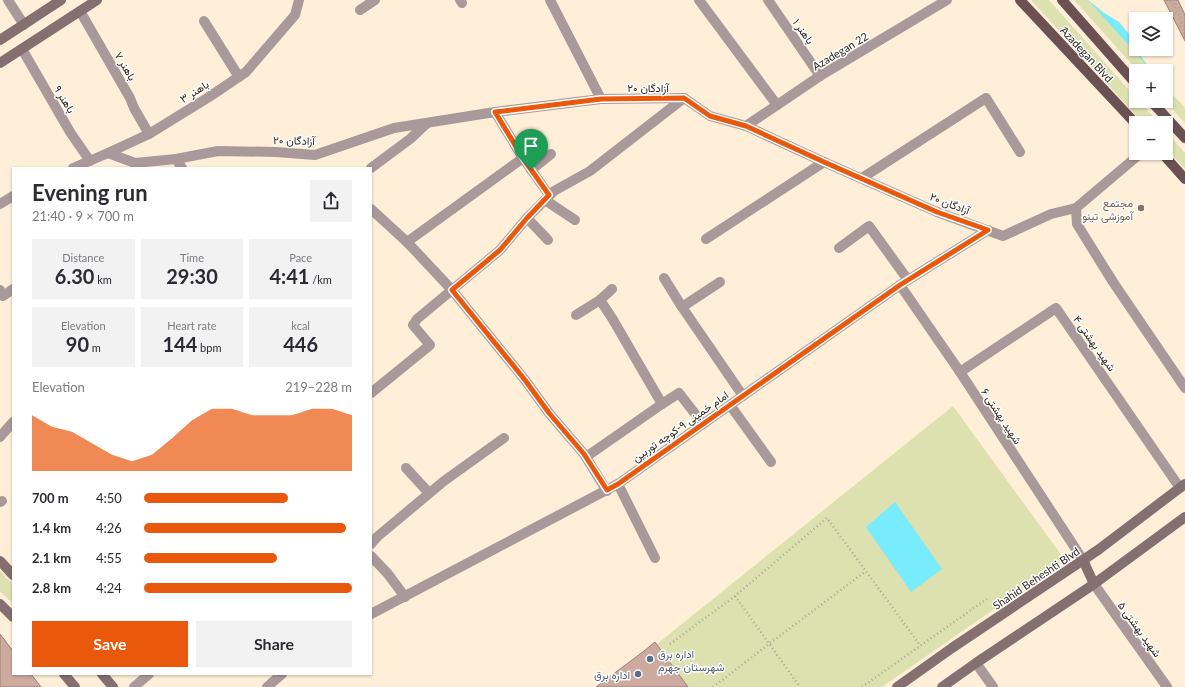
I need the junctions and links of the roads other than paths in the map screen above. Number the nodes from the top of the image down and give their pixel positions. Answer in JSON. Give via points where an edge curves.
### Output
{"nodes":[{"id":1,"x":8,"y":0,"type":"edge"},
{"id":2,"x":61,"y":0,"type":"edge"},
{"id":3,"x":97,"y":0,"type":"edge"},
{"id":4,"x":299,"y":0,"type":"edge"},
{"id":5,"x":375,"y":0,"type":"edge"},
{"id":6,"x":550,"y":0,"type":"edge"},
{"id":7,"x":699,"y":0,"type":"edge"},
{"id":8,"x":768,"y":0,"type":"edge"},
{"id":9,"x":947,"y":0,"type":"edge"},
{"id":10,"x":1020,"y":0,"type":"edge"},
{"id":11,"x":1062,"y":0,"type":"edge"},
{"id":12,"x":360,"y":10,"type":"dead end"},
{"id":13,"x":80,"y":11,"type":"junction"},
{"id":14,"x":204,"y":21,"type":"dead end"},
{"id":15,"x":24,"y":24,"type":"junction"},
{"id":16,"x":0,"y":40,"type":"edge"},
{"id":17,"x":22,"y":49,"type":"junction"},
{"id":18,"x":0,"y":63,"type":"edge"},
{"id":19,"x":820,"y":76,"type":"junction"},
{"id":20,"x":1129,"y":76,"type":"edge"},
{"id":21,"x":239,"y":77,"type":"junction"},
{"id":22,"x":684,"y":98,"type":"junction"},
{"id":23,"x":601,"y":99,"type":"junction"},
{"id":24,"x":777,"y":105,"type":"junction"},
{"id":25,"x":1157,"y":108,"type":"edge"},
{"id":26,"x":495,"y":112,"type":"junction"},
{"id":27,"x":1129,"y":117,"type":"edge"},
{"id":28,"x":426,"y":124,"type":"junction"},
{"id":29,"x":746,"y":126,"type":"junction"},
{"id":30,"x":149,"y":134,"type":"junction"},
{"id":31,"x":1185,"y":138,"type":"edge"},
{"id":32,"x":1020,"y":152,"type":"dead end"},
{"id":33,"x":108,"y":154,"type":"junction"},
{"id":34,"x":552,"y":154,"type":"dead end"},
{"id":35,"x":523,"y":158,"type":"junction"},
{"id":36,"x":176,"y":159,"type":"junction"},
{"id":37,"x":1133,"y":160,"type":"edge"},
{"id":38,"x":1168,"y":160,"type":"edge"},
{"id":39,"x":90,"y":161,"type":"junction"},
{"id":40,"x":824,"y":162,"type":"junction"},
{"id":41,"x":75,"y":167,"type":"edge"},
{"id":42,"x":181,"y":167,"type":"edge"},
{"id":43,"x":372,"y":167,"type":"edge"},
{"id":44,"x":531,"y":170,"type":"junction"},
{"id":45,"x":862,"y":178,"type":"junction"},
{"id":46,"x":1185,"y":179,"type":"edge"},
{"id":47,"x":12,"y":197,"type":"edge"},
{"id":48,"x":547,"y":197,"type":"junction"},
{"id":49,"x":0,"y":204,"type":"edge"},
{"id":50,"x":1076,"y":208,"type":"junction"},
{"id":51,"x":372,"y":210,"type":"edge"},
{"id":52,"x":527,"y":218,"type":"junction"},
{"id":53,"x":575,"y":220,"type":"dead end"},
{"id":54,"x":988,"y":230,"type":"junction"},
{"id":55,"x":706,"y":239,"type":"dead end"},
{"id":56,"x":548,"y":240,"type":"dead end"},
{"id":57,"x":407,"y":242,"type":"junction"},
{"id":58,"x":839,"y":248,"type":"dead end"},
{"id":59,"x":664,"y":278,"type":"dead end"},
{"id":60,"x":720,"y":282,"type":"dead end"},
{"id":61,"x":904,"y":283,"type":"junction"},
{"id":62,"x":612,"y":289,"type":"dead end"},
{"id":63,"x":0,"y":290,"type":"edge"},
{"id":64,"x":12,"y":290,"type":"edge"},
{"id":65,"x":452,"y":290,"type":"junction"},
{"id":66,"x":600,"y":300,"type":"junction"},
{"id":67,"x":682,"y":307,"type":"junction"},
{"id":68,"x":576,"y":315,"type":"dead end"},
{"id":69,"x":960,"y":372,"type":"junction"},
{"id":70,"x":1185,"y":388,"type":"edge"},
{"id":71,"x":372,"y":392,"type":"edge"},
{"id":72,"x":743,"y":396,"type":"junction"},
{"id":73,"x":662,"y":404,"type":"junction"},
{"id":74,"x":730,"y":406,"type":"junction"},
{"id":75,"x":12,"y":423,"type":"edge"},
{"id":76,"x":703,"y":424,"type":"junction"},
{"id":77,"x":0,"y":437,"type":"edge"},
{"id":78,"x":504,"y":438,"type":"dead end"},
{"id":79,"x":586,"y":457,"type":"junction"},
{"id":80,"x":771,"y":462,"type":"dead end"},
{"id":81,"x":406,"y":468,"type":"dead end"},
{"id":82,"x":618,"y":484,"type":"junction"},
{"id":83,"x":1183,"y":486,"type":"edge"},
{"id":84,"x":607,"y":490,"type":"junction"},
{"id":85,"x":429,"y":493,"type":"junction"},
{"id":86,"x":1185,"y":517,"type":"edge"},
{"id":87,"x":532,"y":529,"type":"junction"},
{"id":88,"x":372,"y":543,"type":"edge"},
{"id":89,"x":372,"y":557,"type":"edge"},
{"id":90,"x":655,"y":558,"type":"dead end"},
{"id":91,"x":1083,"y":560,"type":"junction"},
{"id":92,"x":0,"y":561,"type":"edge"},
{"id":93,"x":12,"y":574,"type":"edge"},
{"id":94,"x":1094,"y":584,"type":"junction"},
{"id":95,"x":405,"y":597,"type":"junction"},
{"id":96,"x":0,"y":604,"type":"edge"},
{"id":97,"x":372,"y":609,"type":"edge"},
{"id":98,"x":372,"y":614,"type":"edge"},
{"id":99,"x":12,"y":616,"type":"edge"},
{"id":100,"x":976,"y":663,"type":"junction"},
{"id":101,"x":65,"y":675,"type":"edge"},
{"id":102,"x":103,"y":675,"type":"edge"},
{"id":103,"x":148,"y":675,"type":"edge"},
{"id":104,"x":281,"y":675,"type":"edge"},
{"id":105,"x":75,"y":687,"type":"edge"},
{"id":106,"x":113,"y":687,"type":"edge"},
{"id":107,"x":134,"y":687,"type":"edge"},
{"id":108,"x":267,"y":687,"type":"edge"},
{"id":109,"x":897,"y":687,"type":"edge"},
{"id":110,"x":942,"y":687,"type":"edge"},
{"id":111,"x":993,"y":687,"type":"edge"},
{"id":112,"x":1167,"y":687,"type":"edge"}],
"edges":[{"from":1,"to":15,"type":"street"},
{"from":2,"to":15,"type":"main road"},
{"from":3,"to":13,"type":"main road"},
{"from":4,"to":21,"type":"street","name":"باهنر ۳","via":[[295,15]]},
{"from":5,"to":12,"type":"street"},
{"from":6,"to":23,"type":"street"},
{"from":7,"to":24,"type":"street"},
{"from":8,"to":19,"type":"street","name":"باهنر ۱"},
{"from":9,"to":19,"type":"street","name":"Azadegan 22"},
{"from":10,"to":27,"type":"main road","name":"َAzadegan Blvd"},
{"from":11,"to":20,"type":"main road"},
{"from":13,"to":17,"type":"main road"},
{"from":13,"to":30,"type":"street","name":"باهنر ۷"},
{"from":14,"to":21,"type":"street"},
{"from":15,"to":16,"type":"main road"},
{"from":17,"to":18,"type":"main road"},
{"from":17,"to":39,"type":"street","name":"باهنر ۹","via":[[70,132]]},
{"from":19,"to":24,"type":"street","name":"Azadegan 22"},
{"from":21,"to":30,"type":"street","name":"باهنر ۳"},
{"from":22,"to":23,"type":"street","name":"آزادگان ۲۰"},
{"from":22,"to":29,"type":"street","name":"آزادگان ۲۰","via":[[710,116]]},
{"from":22,"to":48,"type":"street","via":[[590,171]]},
{"from":23,"to":26,"type":"street","name":"آزادگان ۲۰"},
{"from":24,"to":29,"type":"street","name":"Azadegan 22"},
{"from":25,"to":31,"type":"main road"},
{"from":26,"to":28,"type":"street","name":"آزادگان ۲۰"},
{"from":26,"to":35,"type":"street"},
{"from":28,"to":36,"type":"street","name":"آزادگان ۲۰","via":[[394,128],[316,155],[218,151]]},
{"from":28,"to":43,"type":"street"},
{"from":29,"to":40,"type":"street","name":"آزادگان ۲۰"},
{"from":30,"to":33,"type":"street","name":"باهنر ۳"},
{"from":32,"to":45,"type":"street","via":[[986,98]]},
{"from":33,"to":36,"type":"street","name":"آزادگان ۲۰","via":[[135,163]]},
{"from":33,"to":39,"type":"street","name":"باهنر ۳"},
{"from":34,"to":44,"type":"street"},
{"from":35,"to":44,"type":"street"},
{"from":35,"to":57,"type":"street"},
{"from":36,"to":42,"type":"street"},
{"from":37,"to":50,"type":"street","name":"آزادگان ۲۰"},
{"from":38,"to":46,"type":"main road"},
{"from":39,"to":41,"type":"street","name":"باهنر ۳"},
{"from":40,"to":45,"type":"street","name":"آزادگان ۲۰"},
{"from":40,"to":55,"type":"street"},
{"from":44,"to":48,"type":"street"},
{"from":45,"to":54,"type":"street","name":"آزادگان ۲۰","via":[[937,212]]},
{"from":47,"to":49,"type":"street"},
{"from":48,"to":52,"type":"street"},
{"from":48,"to":53,"type":"street"},
{"from":50,"to":54,"type":"street","name":"آزادگان ۲۰","via":[[1051,214],[1003,236]]},
{"from":50,"to":70,"type":"street","via":[[1077,224]]},
{"from":51,"to":57,"type":"street"},
{"from":52,"to":56,"type":"street"},
{"from":52,"to":65,"type":"street","via":[[500,250]]},
{"from":54,"to":61,"type":"street","name":"امام خمینی ۹-کوچه توربین"},
{"from":57,"to":65,"type":"street"},
{"from":58,"to":61,"type":"street","name":"شهید بهشتی ۶","via":[[869,226]]},
{"from":59,"to":67,"type":"street"},
{"from":60,"to":67,"type":"street"},
{"from":61,"to":69,"type":"street","name":"شهید بهشتی ۶"},
{"from":61,"to":72,"type":"street","name":"امام خمینی ۹-کوچه توربین"},
{"from":62,"to":66,"type":"street"},
{"from":63,"to":64,"type":"street","via":[[3,296]]},
{"from":65,"to":71,"type":"street","via":[[413,325],[430,345]]},
{"from":65,"to":79,"type":"street"},
{"from":66,"to":68,"type":"street"},
{"from":66,"to":73,"type":"street"},
{"from":67,"to":72,"type":"street"},
{"from":69,"to":83,"type":"street","name":"شهید بهشتی ۴","via":[[1056,308]]},
{"from":69,"to":91,"type":"street","name":"شهید بهشتی ۶"},
{"from":72,"to":74,"type":"street","name":"امام خمینی ۹-کوچه توربین"},
{"from":73,"to":76,"type":"street","via":[[679,393]]},
{"from":73,"to":79,"type":"street"},
{"from":74,"to":76,"type":"street","name":"امام خمینی ۹-کوچه توربین"},
{"from":74,"to":80,"type":"street"},
{"from":75,"to":77,"type":"street"},
{"from":76,"to":82,"type":"street","name":"امام خمینی ۹-کوچه توربین"},
{"from":78,"to":85,"type":"street"},
{"from":79,"to":84,"type":"street"},
{"from":81,"to":85,"type":"street"},
{"from":82,"to":84,"type":"street","name":"امام خمینی ۹-کوچه توربین"},
{"from":82,"to":90,"type":"street"},
{"from":83,"to":91,"type":"main road","name":"Shahid Beheshti Blvd"},
{"from":84,"to":87,"type":"street","name":"امام خمینی ۹-کوچه توربین"},
{"from":85,"to":88,"type":"street"},
{"from":86,"to":94,"type":"main road"},
{"from":87,"to":95,"type":"street","name":"امام خمینی ۹-کوچه توربین"},
{"from":87,"to":97,"type":"street"},
{"from":89,"to":95,"type":"street"},
{"from":91,"to":94,"type":"main road"},
{"from":91,"to":109,"type":"main road","name":"Shahid Beheshti Blvd"},
{"from":92,"to":93,"type":"main road"},
{"from":94,"to":100,"type":"main road"},
{"from":94,"to":112,"type":"street","name":"شهید بهشتی ۵"},
{"from":95,"to":98,"type":"street","name":"امام خمینی ۹-کوچه توربین"},
{"from":96,"to":99,"type":"main road"},
{"from":100,"to":110,"type":"main road"},
{"from":100,"to":111,"type":"street"},
{"from":101,"to":105,"type":"main road"},
{"from":102,"to":106,"type":"main road"},
{"from":103,"to":107,"type":"street"},
{"from":104,"to":108,"type":"street"}]}
